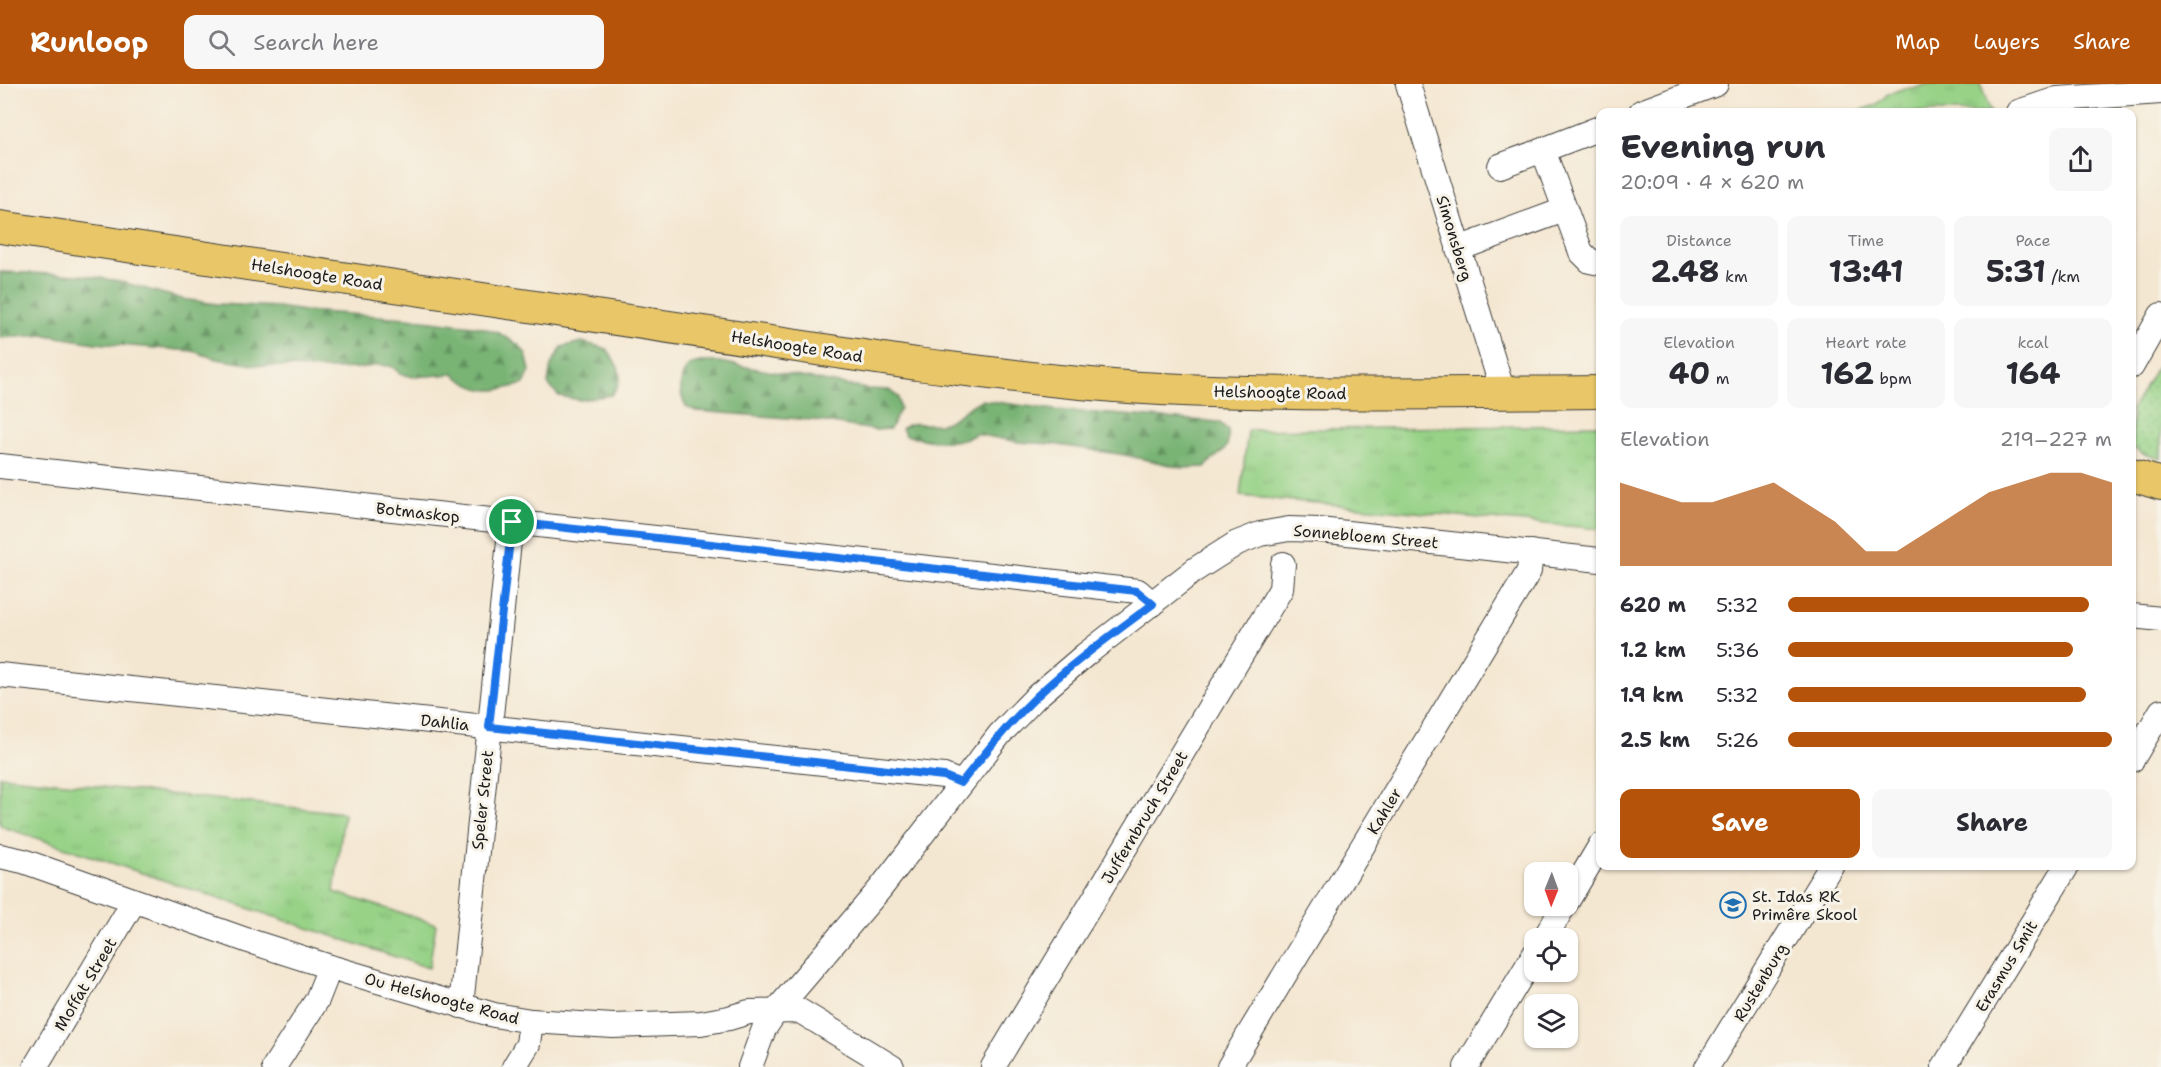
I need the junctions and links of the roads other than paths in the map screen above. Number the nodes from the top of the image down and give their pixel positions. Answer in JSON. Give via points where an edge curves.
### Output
{"nodes":[{"id":1,"x":1408,"y":84,"type":"edge"},
{"id":2,"x":1716,"y":84,"type":"edge"},
{"id":3,"x":2054,"y":92,"type":"edge"},
{"id":4,"x":2161,"y":92,"type":"edge"},
{"id":5,"x":1652,"y":108,"type":"edge"},
{"id":6,"x":2025,"y":108,"type":"edge"},
{"id":7,"x":1596,"y":130,"type":"edge"},
{"id":8,"x":1543,"y":150,"type":"junction"},
{"id":9,"x":1500,"y":166,"type":"dead end"},
{"id":10,"x":1564,"y":210,"type":"junction"},
{"id":11,"x":0,"y":227,"type":"edge"},
{"id":12,"x":1458,"y":249,"type":"junction"},
{"id":13,"x":1596,"y":263,"type":"edge"},
{"id":14,"x":2161,"y":315,"type":"edge"},
{"id":15,"x":2136,"y":359,"type":"edge"},
{"id":16,"x":1503,"y":392,"type":"junction"},
{"id":17,"x":1596,"y":392,"type":"edge"},
{"id":18,"x":0,"y":466,"type":"edge"},
{"id":19,"x":2136,"y":476,"type":"edge"},
{"id":20,"x":2161,"y":484,"type":"edge"},
{"id":21,"x":512,"y":522,"type":"junction"},
{"id":22,"x":1531,"y":552,"type":"junction"},
{"id":23,"x":1596,"y":560,"type":"edge"},
{"id":24,"x":1283,"y":564,"type":"dead end"},
{"id":25,"x":1153,"y":604,"type":"junction"},
{"id":26,"x":2136,"y":616,"type":"edge"},
{"id":27,"x":2161,"y":619,"type":"edge"},
{"id":28,"x":0,"y":675,"type":"edge"},
{"id":29,"x":2161,"y":711,"type":"edge"},
{"id":30,"x":489,"y":727,"type":"junction"},
{"id":31,"x":2136,"y":753,"type":"edge"},
{"id":32,"x":961,"y":783,"type":"junction"},
{"id":33,"x":1596,"y":853,"type":"edge"},
{"id":34,"x":0,"y":856,"type":"edge"},
{"id":35,"x":1829,"y":870,"type":"edge"},
{"id":36,"x":2065,"y":870,"type":"edge"},
{"id":37,"x":1578,"y":883,"type":"edge"},
{"id":38,"x":134,"y":900,"type":"junction"},
{"id":39,"x":330,"y":967,"type":"junction"},
{"id":40,"x":1524,"y":971,"type":"edge"},
{"id":41,"x":461,"y":1006,"type":"junction"},
{"id":42,"x":776,"y":1011,"type":"junction"},
{"id":43,"x":531,"y":1021,"type":"junction"},
{"id":44,"x":34,"y":1067,"type":"edge"},
{"id":45,"x":274,"y":1067,"type":"edge"},
{"id":46,"x":514,"y":1067,"type":"edge"},
{"id":47,"x":750,"y":1067,"type":"edge"},
{"id":48,"x":892,"y":1067,"type":"edge"},
{"id":49,"x":993,"y":1067,"type":"edge"},
{"id":50,"x":1230,"y":1067,"type":"edge"},
{"id":51,"x":1466,"y":1067,"type":"edge"},
{"id":52,"x":1707,"y":1067,"type":"edge"},
{"id":53,"x":1944,"y":1067,"type":"edge"}],
"edges":[{"from":1,"to":12,"type":"street","name":"Simonsberg"},
{"from":2,"to":5,"type":"street"},
{"from":3,"to":4,"type":"street"},
{"from":3,"to":6,"type":"street"},
{"from":7,"to":8,"type":"street"},
{"from":8,"to":9,"type":"street"},
{"from":8,"to":10,"type":"street"},
{"from":10,"to":12,"type":"street"},
{"from":10,"to":13,"type":"street","via":[[1581,252]]},
{"from":11,"to":16,"type":"main road","name":"Helshoogte Road","via":[[1043,380],[1275,393]]},
{"from":12,"to":16,"type":"street","name":"Simonsberg"},
{"from":14,"to":15,"type":"street"},
{"from":16,"to":17,"type":"main road","name":"Helshoogte Road"},
{"from":18,"to":21,"type":"street","name":"Botmaskop"},
{"from":19,"to":20,"type":"main road"},
{"from":21,"to":25,"type":"street","name":"Botmaskop","via":[[1137,591]]},
{"from":21,"to":30,"type":"street","name":"Speler Street"},
{"from":22,"to":23,"type":"street","name":"Sonnebloem Street"},
{"from":22,"to":25,"type":"street","name":"Sonnebloem Street","via":[[1289,529],[1237,543],[1196,569]]},
{"from":22,"to":50,"type":"street","name":"Kahler","via":[[1529,571]]},
{"from":24,"to":49,"type":"street","name":"Juffernbruch Street","via":[[1281,589]]},
{"from":25,"to":32,"type":"street","via":[[1037,696]]},
{"from":26,"to":27,"type":"street"},
{"from":28,"to":30,"type":"street","name":"Dahlia"},
{"from":29,"to":31,"type":"street"},
{"from":30,"to":32,"type":"street","name":"Dahlia","via":[[944,776]]},
{"from":30,"to":41,"type":"street","name":"Speler Street"},
{"from":32,"to":42,"type":"street","via":[[880,889]]},
{"from":33,"to":37,"type":"street"},
{"from":34,"to":38,"type":"street","name":"Ou Helshoogte Road"},
{"from":35,"to":52,"type":"street","name":"Rustenburg"},
{"from":36,"to":53,"type":"street","name":"Erasmus Smit"},
{"from":38,"to":39,"type":"street","name":"Ou Helshoogte Road"},
{"from":38,"to":44,"type":"street","name":"Moffat Street"},
{"from":39,"to":41,"type":"street","name":"Ou Helshoogte Road"},
{"from":39,"to":45,"type":"street","via":[[317,1000]]},
{"from":40,"to":51,"type":"street"},
{"from":41,"to":43,"type":"street","name":"Ou Helshoogte Road"},
{"from":42,"to":43,"type":"street","name":"Ou Helshoogte Road","via":[[749,1012],[701,1023],[613,1026]]},
{"from":42,"to":47,"type":"street"},
{"from":42,"to":48,"type":"street","name":"Ou Helshoogte Road","via":[[800,1011]]},
{"from":43,"to":46,"type":"street","via":[[528,1044]]}]}
